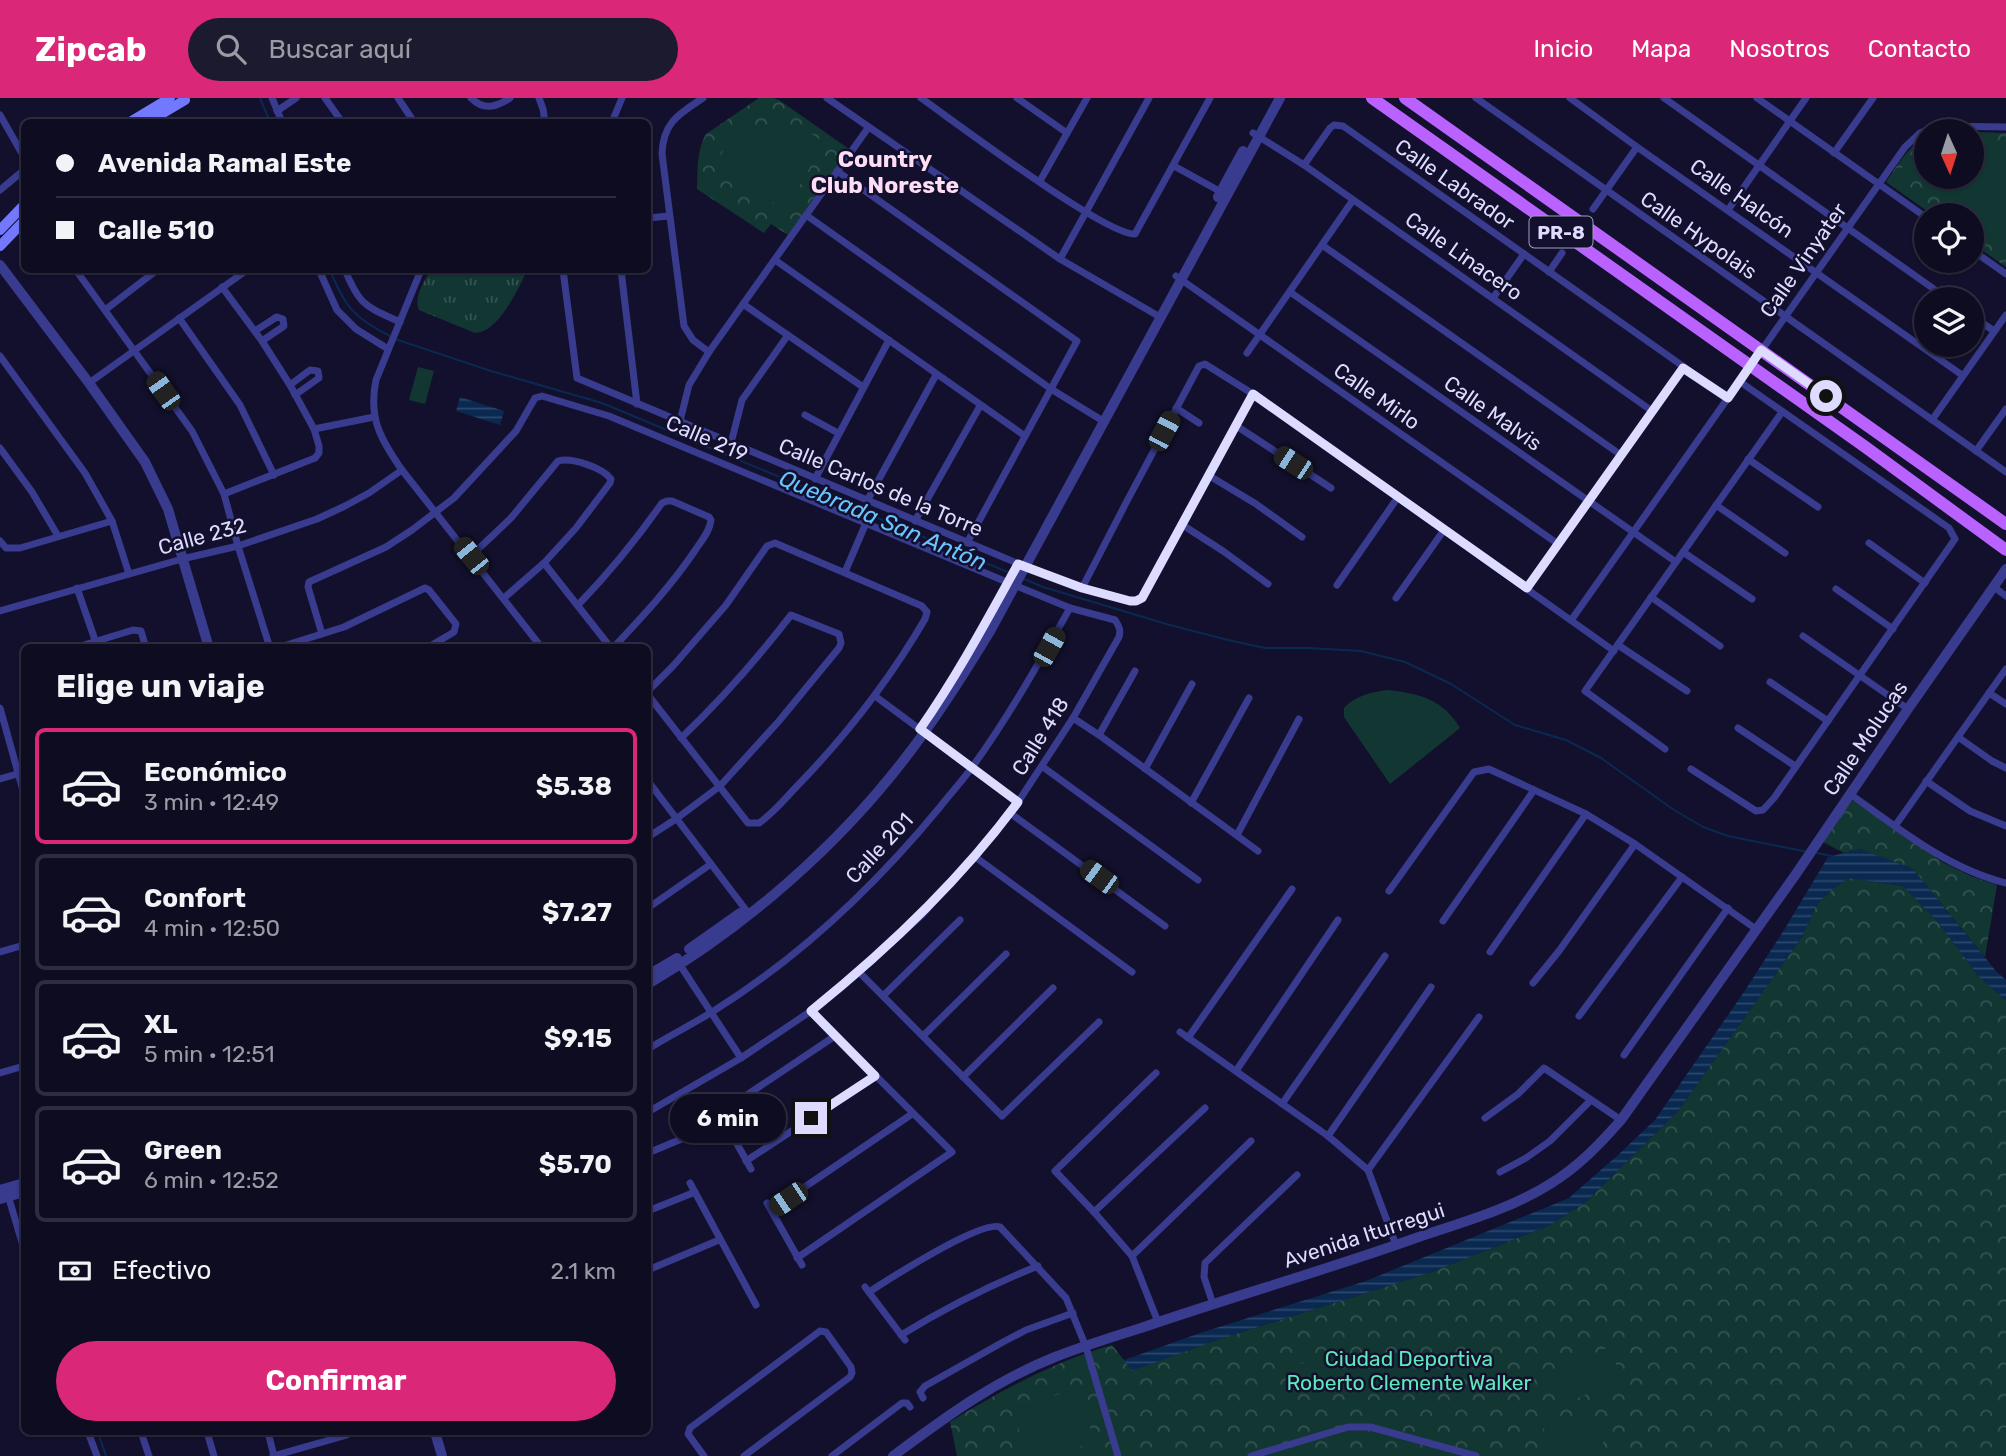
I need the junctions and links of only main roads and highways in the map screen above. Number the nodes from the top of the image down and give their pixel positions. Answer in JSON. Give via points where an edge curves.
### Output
{"nodes":[{"id":1,"x":170,"y":98,"type":"edge"},
{"id":2,"x":1372,"y":98,"type":"edge"},
{"id":3,"x":1405,"y":98,"type":"edge"},
{"id":4,"x":184,"y":99,"type":"edge"},
{"id":5,"x":135,"y":119,"type":"edge"},
{"id":6,"x":153,"y":119,"type":"edge"},
{"id":7,"x":21,"y":208,"type":"edge"},
{"id":8,"x":21,"y":224,"type":"edge"},
{"id":9,"x":0,"y":230,"type":"edge"},
{"id":10,"x":0,"y":246,"type":"edge"},
{"id":11,"x":2005,"y":524,"type":"edge"},
{"id":12,"x":2006,"y":550,"type":"edge"}],
"edges":[{"from":1,"to":5,"type":"main road"},
{"from":2,"to":12,"type":"main road","number":"PR-8"},
{"from":3,"to":11,"type":"main road","number":"PR-8"},
{"from":4,"to":6,"type":"main road"},
{"from":7,"to":9,"type":"main road"},
{"from":8,"to":10,"type":"main road"}]}
